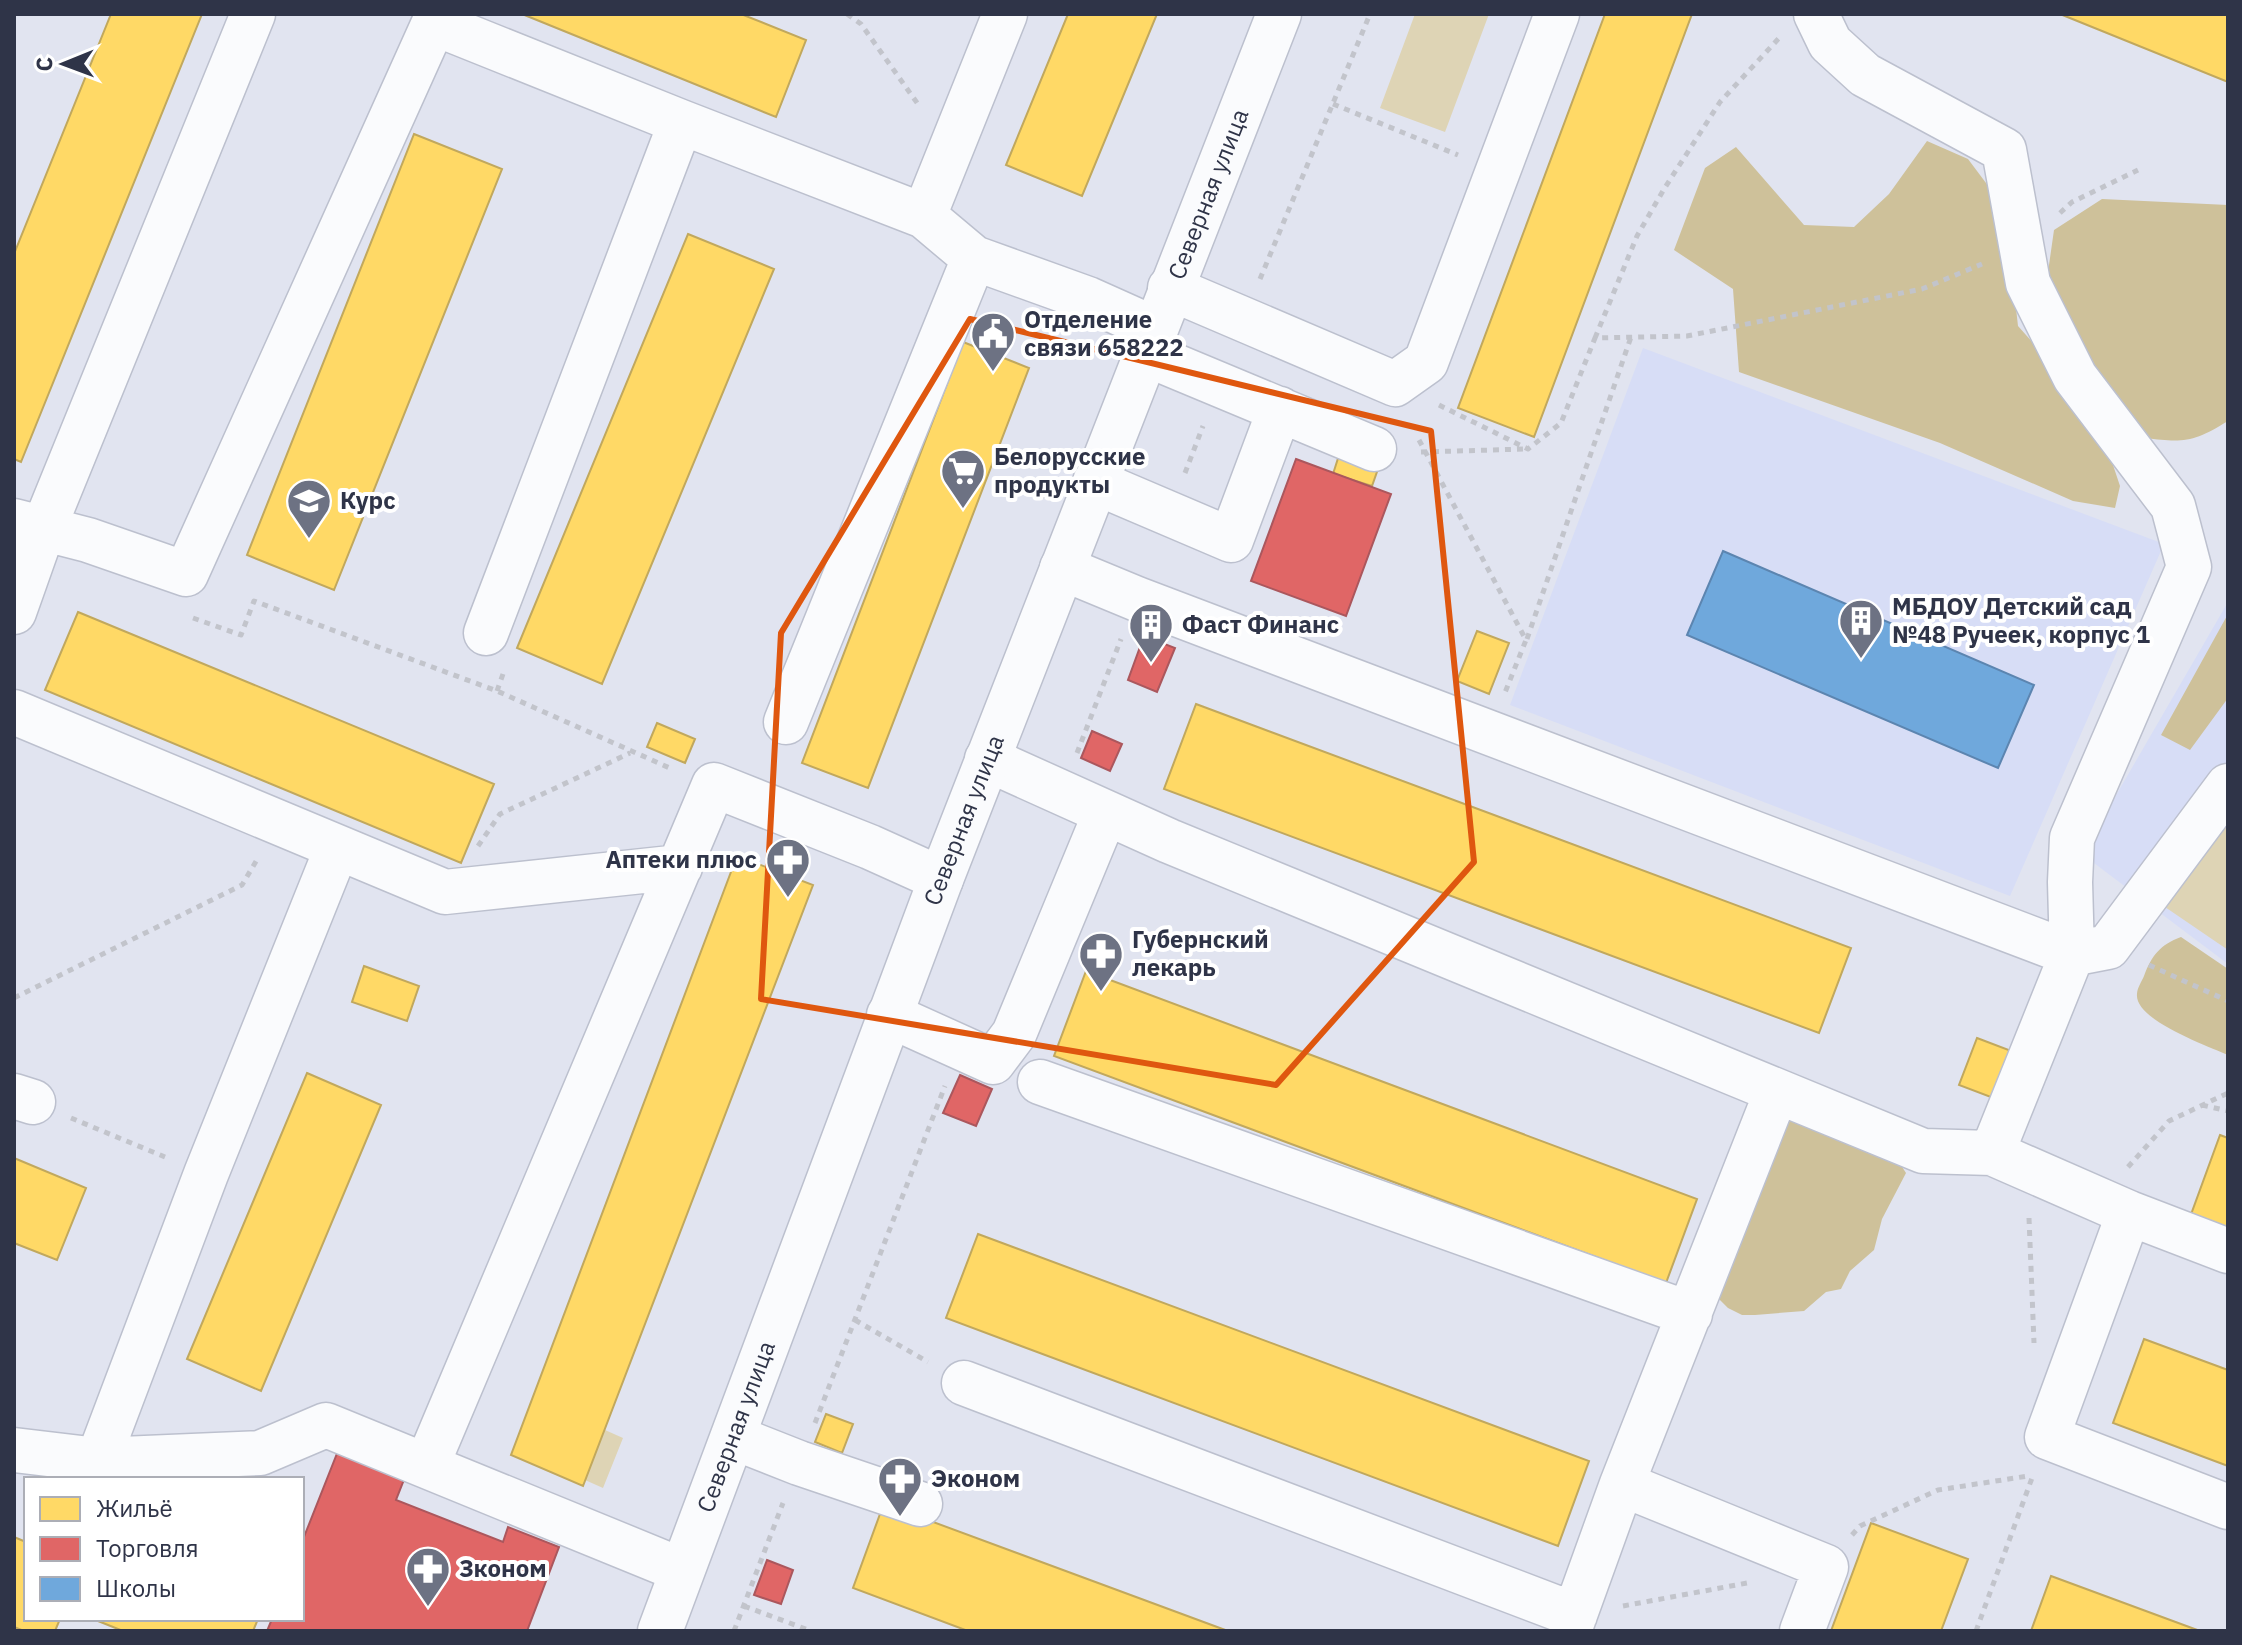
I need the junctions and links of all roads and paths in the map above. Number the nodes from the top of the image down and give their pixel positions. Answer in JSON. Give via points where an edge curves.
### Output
{"nodes":[{"id":1,"x":253,"y":14,"type":"edge"},
{"id":2,"x":847,"y":14,"type":"edge"},
{"id":3,"x":1005,"y":14,"type":"edge"},
{"id":4,"x":1279,"y":14,"type":"edge"},
{"id":5,"x":1557,"y":14,"type":"edge"},
{"id":6,"x":1800,"y":24,"type":"edge"},
{"id":7,"x":1333,"y":104,"type":"dead end"},
{"id":8,"x":681,"y":122,"type":"junction"},
{"id":9,"x":951,"y":151,"type":"junction"},
{"id":10,"x":2138,"y":170,"type":"dead end"},
{"id":11,"x":1498,"y":171,"type":"junction"},
{"id":12,"x":924,"y":216,"type":"junction"},
{"id":13,"x":2021,"y":248,"type":"junction"},
{"id":14,"x":974,"y":258,"type":"junction"},
{"id":15,"x":1170,"y":288,"type":"junction"},
{"id":16,"x":1631,"y":337,"type":"junction"},
{"id":17,"x":1595,"y":338,"type":"junction"},
{"id":18,"x":1150,"y":342,"type":"junction"},
{"id":19,"x":1395,"y":384,"type":"junction"},
{"id":20,"x":1280,"y":409,"type":"junction"},
{"id":21,"x":1374,"y":449,"type":"joint"},
{"id":22,"x":1528,"y":449,"type":"junction"},
{"id":23,"x":1424,"y":452,"type":"junction"},
{"id":24,"x":1095,"y":482,"type":"junction"},
{"id":25,"x":29,"y":525,"type":"edge"},
{"id":26,"x":1062,"y":568,"type":"junction"},
{"id":27,"x":254,"y":601,"type":"dead end"},
{"id":28,"x":14,"y":612,"type":"edge"},
{"id":29,"x":486,"y":633,"type":"dead end"},
{"id":30,"x":1526,"y":640,"type":"junction"},
{"id":31,"x":14,"y":712,"type":"edge"},
{"id":32,"x":786,"y":722,"type":"dead end"},
{"id":33,"x":1489,"y":730,"type":"junction"},
{"id":34,"x":631,"y":752,"type":"junction"},
{"id":35,"x":987,"y":759,"type":"junction"},
{"id":36,"x":714,"y":785,"type":"junction"},
{"id":37,"x":2228,"y":786,"type":"edge"},
{"id":38,"x":1105,"y":814,"type":"junction"},
{"id":39,"x":279,"y":823,"type":"junction"},
{"id":40,"x":337,"y":848,"type":"junction"},
{"id":41,"x":680,"y":867,"type":"junction"},
{"id":42,"x":941,"y":879,"type":"junction"},
{"id":43,"x":445,"y":892,"type":"junction"},
{"id":44,"x":2090,"y":950,"type":"junction"},
{"id":45,"x":14,"y":998,"type":"edge"},
{"id":46,"x":2228,"y":1001,"type":"edge"},
{"id":47,"x":889,"y":1015,"type":"junction"},
{"id":48,"x":960,"y":1048,"type":"junction"},
{"id":49,"x":1040,"y":1082,"type":"dead end"},
{"id":50,"x":1776,"y":1093,"type":"junction"},
{"id":51,"x":2228,"y":1093,"type":"edge"},
{"id":52,"x":24,"y":1099,"type":"edge"},
{"id":53,"x":2202,"y":1105,"type":"junction"},
{"id":54,"x":2228,"y":1111,"type":"edge"},
{"id":55,"x":2010,"y":1161,"type":"junction"},
{"id":56,"x":206,"y":1174,"type":"junction"},
{"id":57,"x":2113,"y":1206,"type":"junction"},
{"id":58,"x":2228,"y":1251,"type":"edge"},
{"id":59,"x":1690,"y":1314,"type":"junction"},
{"id":60,"x":855,"y":1320,"type":"junction"},
{"id":61,"x":2035,"y":1354,"type":"dead end"},
{"id":62,"x":964,"y":1383,"type":"joint"},
{"id":63,"x":733,"y":1437,"type":"junction"},
{"id":64,"x":14,"y":1450,"type":"edge"},
{"id":65,"x":98,"y":1460,"type":"junction"},
{"id":66,"x":799,"y":1463,"type":"junction"},
{"id":67,"x":427,"y":1465,"type":"junction"},
{"id":68,"x":1622,"y":1484,"type":"junction"},
{"id":69,"x":920,"y":1504,"type":"dead end"},
{"id":70,"x":2228,"y":1507,"type":"edge"},
{"id":71,"x":1826,"y":1567,"type":"junction"},
{"id":72,"x":681,"y":1570,"type":"junction"},
{"id":73,"x":1748,"y":1582,"type":"dead end"},
{"id":74,"x":744,"y":1606,"type":"junction"},
{"id":75,"x":1572,"y":1623,"type":"edge"},
{"id":76,"x":660,"y":1631,"type":"edge"},
{"id":77,"x":734,"y":1631,"type":"edge"},
{"id":78,"x":811,"y":1631,"type":"edge"},
{"id":79,"x":1802,"y":1631,"type":"edge"},
{"id":80,"x":1976,"y":1631,"type":"edge"}],
"edges":[{"from":1,"to":25,"type":"main road"},
{"from":2,"to":9,"type":"path","via":[[861,24]]},
{"from":3,"to":9,"type":"main road"},
{"from":4,"to":15,"type":"main road","name":"Северная улица"},
{"from":5,"to":11,"type":"main road"},
{"from":6,"to":13,"type":"main road","via":[[1865,75],[2004,150]]},
{"from":6,"to":17,"type":"path","via":[[1720,102],[1637,236]]},
{"from":7,"to":11,"type":"path"},
{"from":8,"to":12,"type":"main road"},
{"from":8,"to":25,"type":"main road","via":[[434,23],[186,574]]},
{"from":8,"to":29,"type":"main road"},
{"from":9,"to":12,"type":"main road"},
{"from":10,"to":13,"type":"path","via":[[2072,202]]},
{"from":11,"to":19,"type":"main road","via":[[1426,362]]},
{"from":12,"to":14,"type":"main road"},
{"from":13,"to":16,"type":"path","via":[[1922,289],[1687,336]]},
{"from":13,"to":44,"type":"main road","via":[[2028,283],[2075,377],[2173,506],[2189,567],[2072,838],[2070,882]]},
{"from":14,"to":18,"type":"main road","via":[[1088,299]]},
{"from":14,"to":32,"type":"main road"},
{"from":15,"to":18,"type":"main road","name":"Северная улица"},
{"from":15,"to":19,"type":"main road"},
{"from":16,"to":17,"type":"path"},
{"from":16,"to":30,"type":"path"},
{"from":17,"to":22,"type":"path","via":[[1561,423]]},
{"from":18,"to":20,"type":"main road"},
{"from":18,"to":24,"type":"main road","name":"Северная улица"},
{"from":19,"to":22,"type":"path"},
{"from":20,"to":21,"type":"main road"},
{"from":20,"to":24,"type":"main road","via":[[1231,540]]},
{"from":21,"to":23,"type":"path"},
{"from":22,"to":23,"type":"path"},
{"from":23,"to":30,"type":"path"},
{"from":24,"to":26,"type":"main road","name":"Северная улица"},
{"from":25,"to":28,"type":"main road"},
{"from":26,"to":33,"type":"main road"},
{"from":26,"to":35,"type":"main road","name":"Северная улица"},
{"from":27,"to":34,"type":"path","via":[[497,691]]},
{"from":30,"to":33,"type":"path"},
{"from":31,"to":39,"type":"main road"},
{"from":33,"to":44,"type":"main road"},
{"from":34,"to":36,"type":"path"},
{"from":34,"to":43,"type":"path","via":[[500,814]]},
{"from":35,"to":38,"type":"main road"},
{"from":35,"to":42,"type":"main road","name":"Северная улица"},
{"from":36,"to":41,"type":"main road"},
{"from":36,"to":42,"type":"main road"},
{"from":37,"to":44,"type":"main road"},
{"from":38,"to":48,"type":"main road","via":[[1014,1034],[993,1062]]},
{"from":38,"to":50,"type":"main road"},
{"from":39,"to":40,"type":"main road"},
{"from":39,"to":45,"type":"path","via":[[242,885]]},
{"from":40,"to":43,"type":"main road"},
{"from":40,"to":56,"type":"main road"},
{"from":41,"to":43,"type":"main road"},
{"from":41,"to":67,"type":"main road"},
{"from":42,"to":47,"type":"main road","name":"Северная улица"},
{"from":44,"to":46,"type":"path"},
{"from":44,"to":55,"type":"main road"},
{"from":47,"to":48,"type":"main road"},
{"from":47,"to":63,"type":"main road","name":"Северная улица"},
{"from":48,"to":60,"type":"path"},
{"from":49,"to":59,"type":"main road"},
{"from":50,"to":55,"type":"main road","via":[[1923,1151]]},
{"from":50,"to":59,"type":"main road"},
{"from":51,"to":53,"type":"path"},
{"from":52,"to":56,"type":"path"},
{"from":53,"to":54,"type":"path"},
{"from":53,"to":57,"type":"path","via":[[2169,1121]]},
{"from":55,"to":57,"type":"main road"},
{"from":55,"to":61,"type":"path"},
{"from":56,"to":65,"type":"main road"},
{"from":57,"to":58,"type":"main road"},
{"from":57,"to":70,"type":"main road","via":[[2047,1437]]},
{"from":59,"to":68,"type":"main road"},
{"from":60,"to":62,"type":"path"},
{"from":60,"to":66,"type":"path"},
{"from":62,"to":75,"type":"main road"},
{"from":63,"to":66,"type":"main road"},
{"from":63,"to":72,"type":"main road","name":"Северная улица"},
{"from":64,"to":65,"type":"main road"},
{"from":65,"to":67,"type":"main road","via":[[260,1453],[326,1425]]},
{"from":66,"to":69,"type":"main road"},
{"from":66,"to":74,"type":"path"},
{"from":67,"to":72,"type":"main road"},
{"from":68,"to":71,"type":"main road"},
{"from":68,"to":75,"type":"main road"},
{"from":71,"to":79,"type":"main road"},
{"from":71,"to":80,"type":"path","via":[[1860,1526],[1938,1490],[2033,1475]]},
{"from":72,"to":76,"type":"main road","name":"Северная улица"},
{"from":73,"to":75,"type":"path"},
{"from":74,"to":77,"type":"path"},
{"from":74,"to":78,"type":"path"}]}
